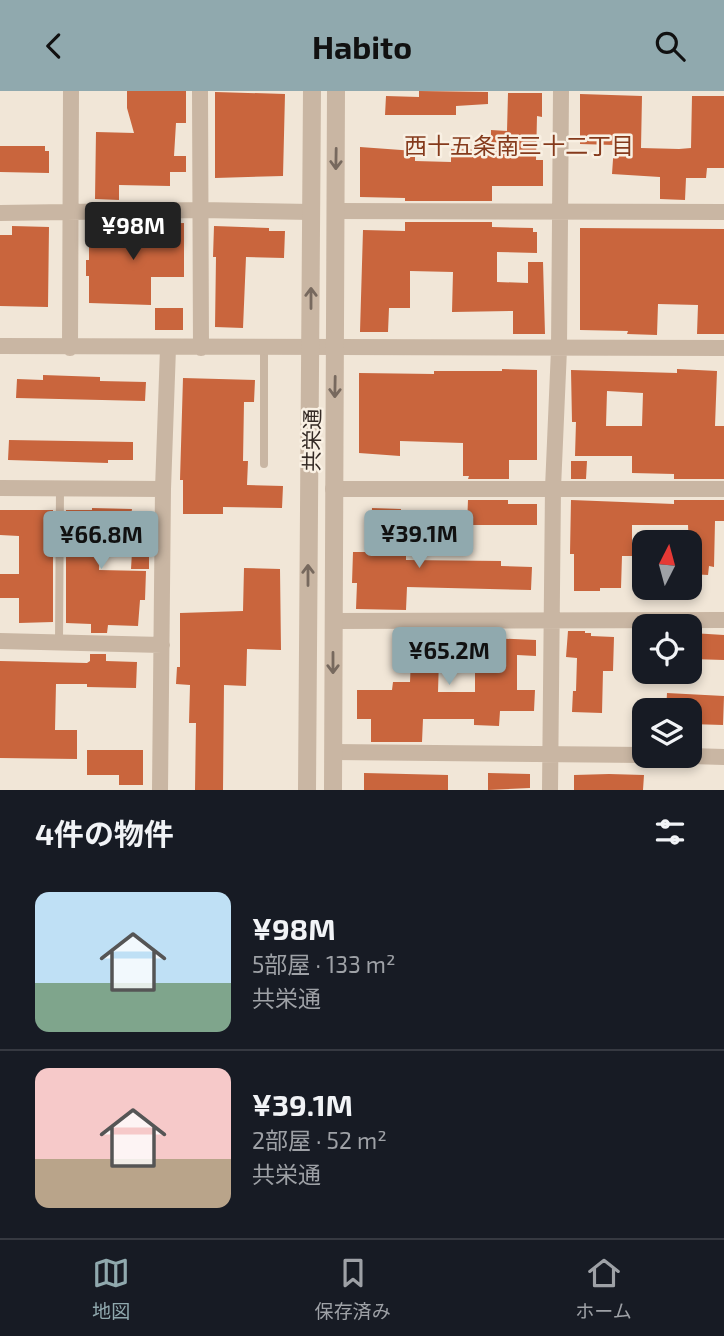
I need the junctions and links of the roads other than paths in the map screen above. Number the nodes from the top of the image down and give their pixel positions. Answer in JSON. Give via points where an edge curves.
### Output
{"nodes":[{"id":1,"x":71,"y":91,"type":"edge"},
{"id":2,"x":200,"y":91,"type":"edge"},
{"id":3,"x":312,"y":91,"type":"edge"},
{"id":4,"x":336,"y":91,"type":"edge"},
{"id":5,"x":561,"y":91,"type":"edge"},
{"id":6,"x":201,"y":210,"type":"junction"},
{"id":7,"x":335,"y":211,"type":"junction"},
{"id":8,"x":70,"y":212,"type":"junction"},
{"id":9,"x":311,"y":212,"type":"junction"},
{"id":10,"x":724,"y":212,"type":"edge"},
{"id":11,"x":0,"y":213,"type":"edge"},
{"id":12,"x":560,"y":213,"type":"junction"},
{"id":13,"x":0,"y":347,"type":"edge"},
{"id":14,"x":70,"y":348,"type":"junction"},
{"id":15,"x":168,"y":348,"type":"junction"},
{"id":16,"x":201,"y":348,"type":"junction"},
{"id":17,"x":264,"y":348,"type":"junction"},
{"id":18,"x":335,"y":348,"type":"junction"},
{"id":19,"x":724,"y":348,"type":"edge"},
{"id":20,"x":311,"y":349,"type":"junction"},
{"id":21,"x":559,"y":349,"type":"junction"},
{"id":22,"x":264,"y":464,"type":"dead end"},
{"id":23,"x":0,"y":488,"type":"edge"},
{"id":24,"x":553,"y":488,"type":"junction"},
{"id":25,"x":60,"y":489,"type":"junction"},
{"id":26,"x":163,"y":489,"type":"junction"},
{"id":27,"x":333,"y":489,"type":"junction"},
{"id":28,"x":724,"y":489,"type":"edge"},
{"id":29,"x":724,"y":620,"type":"edge"},
{"id":30,"x":333,"y":621,"type":"junction"},
{"id":31,"x":552,"y":621,"type":"junction"},
{"id":32,"x":0,"y":641,"type":"edge"},
{"id":33,"x":59,"y":642,"type":"junction"},
{"id":34,"x":162,"y":645,"type":"junction"},
{"id":35,"x":334,"y":752,"type":"junction"},
{"id":36,"x":550,"y":753,"type":"junction"},
{"id":37,"x":632,"y":755,"type":"edge"},
{"id":38,"x":702,"y":756,"type":"edge"},
{"id":39,"x":724,"y":757,"type":"edge"},
{"id":40,"x":160,"y":790,"type":"edge"},
{"id":41,"x":306,"y":790,"type":"edge"},
{"id":42,"x":333,"y":790,"type":"edge"},
{"id":43,"x":550,"y":790,"type":"edge"}],
"edges":[{"from":1,"to":8,"type":"street"},
{"from":2,"to":6,"type":"street"},
{"from":3,"to":9,"type":"street","name":"共栄通"},
{"from":4,"to":7,"type":"street","name":"共栄通","one_way":true},
{"from":5,"to":12,"type":"street"},
{"from":6,"to":8,"type":"street"},
{"from":6,"to":9,"type":"street"},
{"from":6,"to":16,"type":"street"},
{"from":7,"to":12,"type":"street"},
{"from":7,"to":18,"type":"street","name":"共栄通"},
{"from":8,"to":11,"type":"street"},
{"from":8,"to":14,"type":"street"},
{"from":20,"to":9,"type":"street","name":"共栄通","one_way":true},
{"from":10,"to":12,"type":"street"},
{"from":12,"to":21,"type":"street"},
{"from":13,"to":14,"type":"street"},
{"from":14,"to":15,"type":"street"},
{"from":15,"to":16,"type":"street"},
{"from":15,"to":26,"type":"street"},
{"from":16,"to":17,"type":"street"},
{"from":17,"to":20,"type":"street"},
{"from":17,"to":22,"type":"lane"},
{"from":18,"to":20,"type":"street"},
{"from":18,"to":21,"type":"street"},
{"from":18,"to":27,"type":"street","name":"共栄通","one_way":true},
{"from":19,"to":21,"type":"street"},
{"from":41,"to":20,"type":"street","name":"共栄通","one_way":true},
{"from":21,"to":24,"type":"street"},
{"from":23,"to":25,"type":"street"},
{"from":24,"to":27,"type":"street"},
{"from":24,"to":28,"type":"street"},
{"from":24,"to":31,"type":"street"},
{"from":25,"to":26,"type":"street"},
{"from":25,"to":33,"type":"lane"},
{"from":26,"to":34,"type":"street"},
{"from":27,"to":30,"type":"street","name":"共栄通"},
{"from":29,"to":31,"type":"street"},
{"from":30,"to":31,"type":"street"},
{"from":30,"to":35,"type":"street","name":"共栄通","one_way":true},
{"from":31,"to":36,"type":"street"},
{"from":32,"to":33,"type":"street"},
{"from":33,"to":34,"type":"street"},
{"from":34,"to":40,"type":"street"},
{"from":35,"to":36,"type":"street"},
{"from":35,"to":42,"type":"street","name":"共栄通"},
{"from":36,"to":37,"type":"street"},
{"from":36,"to":43,"type":"street"},
{"from":38,"to":39,"type":"street"}]}
